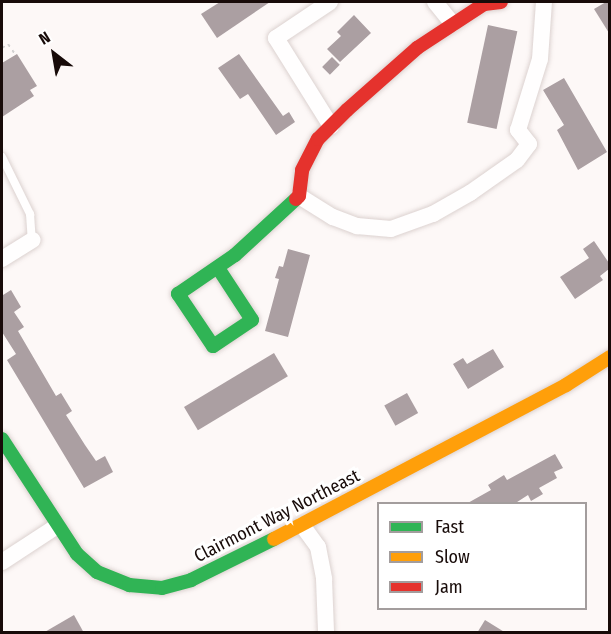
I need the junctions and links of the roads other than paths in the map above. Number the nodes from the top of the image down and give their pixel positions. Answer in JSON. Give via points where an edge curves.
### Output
{"nodes":[{"id":1,"x":330,"y":2,"type":"edge"},
{"id":2,"x":435,"y":2,"type":"edge"},
{"id":3,"x":501,"y":2,"type":"edge"},
{"id":4,"x":544,"y":2,"type":"edge"},
{"id":5,"x":453,"y":24,"type":"junction"},
{"id":6,"x":331,"y":126,"type":"junction"},
{"id":7,"x":2,"y":157,"type":"edge"},
{"id":8,"x":299,"y":196,"type":"junction"},
{"id":9,"x":32,"y":240,"type":"joint"},
{"id":10,"x":4,"y":258,"type":"edge"},
{"id":11,"x":218,"y":268,"type":"junction"},
{"id":12,"x":609,"y":357,"type":"edge"},
{"id":13,"x":2,"y":439,"type":"edge"},
{"id":14,"x":302,"y":525,"type":"junction"},
{"id":15,"x":57,"y":526,"type":"junction"},
{"id":16,"x":2,"y":562,"type":"edge"},
{"id":17,"x":326,"y":633,"type":"edge"}],
"edges":[{"from":1,"to":6,"type":"street","via":[[276,38]]},
{"from":2,"to":5,"type":"street"},
{"from":3,"to":5,"type":"street","via":[[484,4]]},
{"from":4,"to":8,"type":"street","via":[[540,59],[518,130],[529,144],[517,160],[433,214],[391,229],[357,226],[333,217]]},
{"from":5,"to":6,"type":"street","via":[[417,48]]},
{"from":6,"to":8,"type":"street","via":[[318,139],[302,170]]},
{"from":7,"to":9,"type":"lane","via":[[30,214]]},
{"from":8,"to":11,"type":"street"},
{"from":9,"to":10,"type":"street"},
{"from":11,"to":11,"type":"street","via":[[178,294],[213,346],[252,320]]},
{"from":12,"to":14,"type":"street","name":"Clairmont Way Northeast","via":[[566,385]]},
{"from":13,"to":15,"type":"street","name":"Clairmont Way Northeast"},
{"from":14,"to":15,"type":"street","name":"Clairmont Way Northeast","via":[[191,580],[162,588],[129,585],[97,572],[77,554]]},
{"from":14,"to":17,"type":"street","via":[[318,547],[324,579]]},
{"from":15,"to":16,"type":"street"}]}
